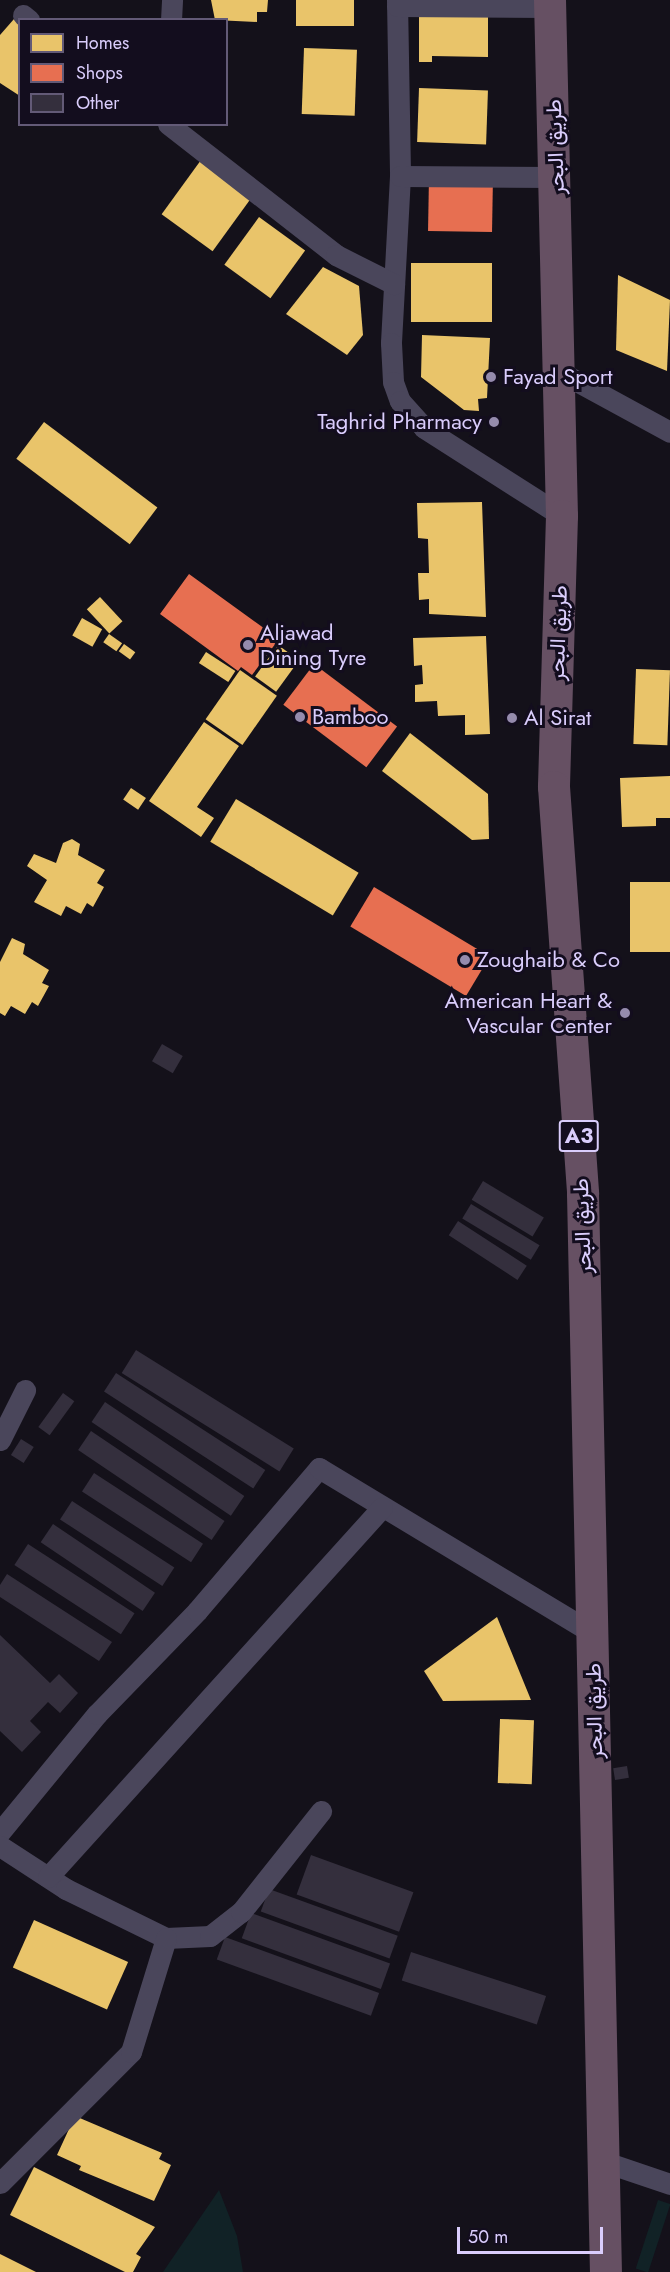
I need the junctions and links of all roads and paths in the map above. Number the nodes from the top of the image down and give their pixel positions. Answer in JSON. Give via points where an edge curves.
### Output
{"nodes":[{"id":1,"x":172,"y":0,"type":"edge"},
{"id":2,"x":397,"y":3,"type":"edge"},
{"id":3,"x":550,"y":4,"type":"edge"},
{"id":4,"x":171,"y":18,"type":"edge"},
{"id":5,"x":171,"y":126,"type":"edge"},
{"id":6,"x":400,"y":176,"type":"junction"},
{"id":7,"x":556,"y":177,"type":"junction"},
{"id":8,"x":394,"y":284,"type":"junction"},
{"id":9,"x":560,"y":372,"type":"junction"},
{"id":10,"x":670,"y":432,"type":"edge"},
{"id":11,"x":562,"y":516,"type":"junction"},
{"id":12,"x":25,"y":1390,"type":"dead end"},
{"id":13,"x":0,"y":1440,"type":"edge"},
{"id":14,"x":382,"y":1507,"type":"junction"},
{"id":15,"x":592,"y":1633,"type":"junction"},
{"id":16,"x":321,"y":1811,"type":"dead end"},
{"id":17,"x":0,"y":1832,"type":"edge"},
{"id":18,"x":0,"y":1846,"type":"edge"},
{"id":19,"x":48,"y":1877,"type":"junction"},
{"id":20,"x":166,"y":1938,"type":"junction"},
{"id":21,"x":605,"y":2162,"type":"junction"},
{"id":22,"x":0,"y":2183,"type":"edge"},
{"id":23,"x":670,"y":2184,"type":"edge"},
{"id":24,"x":606,"y":2272,"type":"edge"}],
"edges":[{"from":1,"to":4,"type":"street"},
{"from":2,"to":3,"type":"street"},
{"from":2,"to":6,"type":"street"},
{"from":3,"to":7,"type":"highway","name":"طريق البحر","number":"A3"},
{"from":5,"to":8,"type":"street","via":[[336,255]]},
{"from":6,"to":7,"type":"street"},
{"from":6,"to":8,"type":"street"},
{"from":7,"to":9,"type":"highway","name":"طريق البحر","number":"A3"},
{"from":8,"to":11,"type":"street","via":[[393,382],[400,401],[424,428]]},
{"from":9,"to":10,"type":"street"},
{"from":9,"to":11,"type":"highway","name":"طريق البحر","number":"A3"},
{"from":11,"to":15,"type":"highway","name":"طريق البحر","number":"A3","via":[[554,787],[583,1194]]},
{"from":12,"to":13,"type":"street"},
{"from":14,"to":15,"type":"street"},
{"from":14,"to":17,"type":"street","via":[[319,1468],[197,1611],[97,1714]]},
{"from":14,"to":19,"type":"street"},
{"from":15,"to":21,"type":"highway","name":"طريق البحر","number":"A3"},
{"from":16,"to":20,"type":"street","via":[[241,1912],[210,1936]]},
{"from":18,"to":19,"type":"street"},
{"from":19,"to":20,"type":"street"},
{"from":20,"to":22,"type":"street","via":[[131,2052]]},
{"from":21,"to":23,"type":"street"},
{"from":21,"to":24,"type":"highway","name":"طريق البحر","number":"A3"}]}
